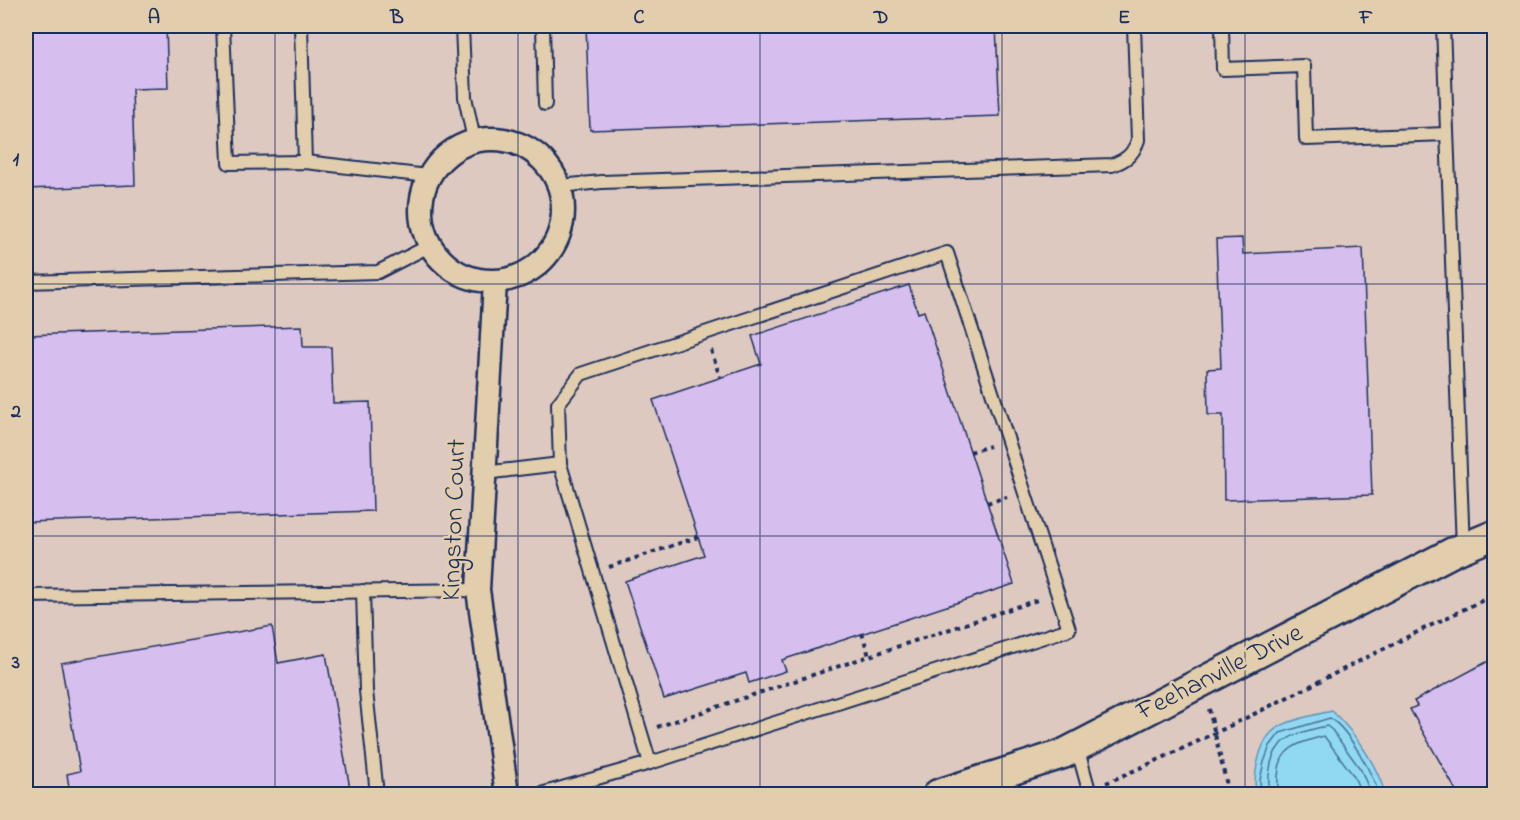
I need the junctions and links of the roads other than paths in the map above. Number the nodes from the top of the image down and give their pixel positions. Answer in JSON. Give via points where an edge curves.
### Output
{"nodes":[{"id":1,"x":223,"y":26,"type":"edge"},
{"id":2,"x":301,"y":26,"type":"edge"},
{"id":3,"x":462,"y":26,"type":"edge"},
{"id":4,"x":543,"y":26,"type":"edge"},
{"id":5,"x":1134,"y":26,"type":"edge"},
{"id":6,"x":1222,"y":26,"type":"edge"},
{"id":7,"x":1443,"y":26,"type":"edge"},
{"id":8,"x":545,"y":104,"type":"dead end"},
{"id":9,"x":1447,"y":134,"type":"junction"},
{"id":10,"x":474,"y":140,"type":"junction"},
{"id":11,"x":305,"y":162,"type":"junction"},
{"id":12,"x":428,"y":176,"type":"junction"},
{"id":13,"x":560,"y":186,"type":"junction"},
{"id":14,"x":429,"y":246,"type":"junction"},
{"id":15,"x":26,"y":282,"type":"edge"},
{"id":16,"x":495,"y":282,"type":"junction"},
{"id":17,"x":560,"y":464,"type":"junction"},
{"id":18,"x":484,"y":473,"type":"junction"},
{"id":19,"x":1494,"y":535,"type":"edge"},
{"id":20,"x":1463,"y":548,"type":"junction"},
{"id":21,"x":478,"y":590,"type":"junction"},
{"id":22,"x":363,"y":591,"type":"junction"},
{"id":23,"x":26,"y":597,"type":"edge"},
{"id":24,"x":1077,"y":746,"type":"junction"},
{"id":25,"x":650,"y":764,"type":"junction"},
{"id":26,"x":1089,"y":792,"type":"edge"},
{"id":27,"x":377,"y":795,"type":"edge"},
{"id":28,"x":507,"y":795,"type":"edge"},
{"id":29,"x":541,"y":795,"type":"edge"},
{"id":30,"x":938,"y":795,"type":"edge"}],
"edges":[{"from":1,"to":11,"type":"lane","via":[[229,163]]},
{"from":2,"to":11,"type":"lane"},
{"from":3,"to":10,"type":"lane","via":[[465,97]]},
{"from":4,"to":8,"type":"lane"},
{"from":5,"to":13,"type":"lane","via":[[1138,140],[1134,152],[1112,165]]},
{"from":6,"to":9,"type":"lane","via":[[1223,69],[1304,66],[1306,139]]},
{"from":7,"to":9,"type":"lane"},
{"from":9,"to":20,"type":"lane"},
{"from":10,"to":12,"type":"street","via":[[440,160]]},
{"from":10,"to":13,"type":"street","via":[[516,142],[549,167]]},
{"from":11,"to":12,"type":"lane"},
{"from":12,"to":14,"type":"street","via":[[421,199],[421,223]]},
{"from":13,"to":16,"type":"street","via":[[564,207],[561,230],[552,250],[517,277]]},
{"from":14,"to":15,"type":"lane","via":[[378,272]]},
{"from":14,"to":16,"type":"street","via":[[457,273]]},
{"from":16,"to":18,"type":"street","name":"Kingston Court"},
{"from":17,"to":18,"type":"lane"},
{"from":17,"to":25,"type":"lane"},
{"from":17,"to":25,"type":"lane","via":[[558,404],[581,374],[947,253],[1069,629]]},
{"from":18,"to":21,"type":"street","name":"Kingston Court"},
{"from":19,"to":20,"type":"street","name":"Feehanville Drive"},
{"from":20,"to":24,"type":"street","name":"Feehanville Drive"},
{"from":21,"to":22,"type":"lane"},
{"from":21,"to":28,"type":"street","name":"Kingston Court"},
{"from":22,"to":23,"type":"lane"},
{"from":22,"to":27,"type":"lane","via":[[366,691]]},
{"from":24,"to":26,"type":"lane"},
{"from":24,"to":30,"type":"street","name":"Feehanville Drive"},
{"from":25,"to":29,"type":"lane"}]}
